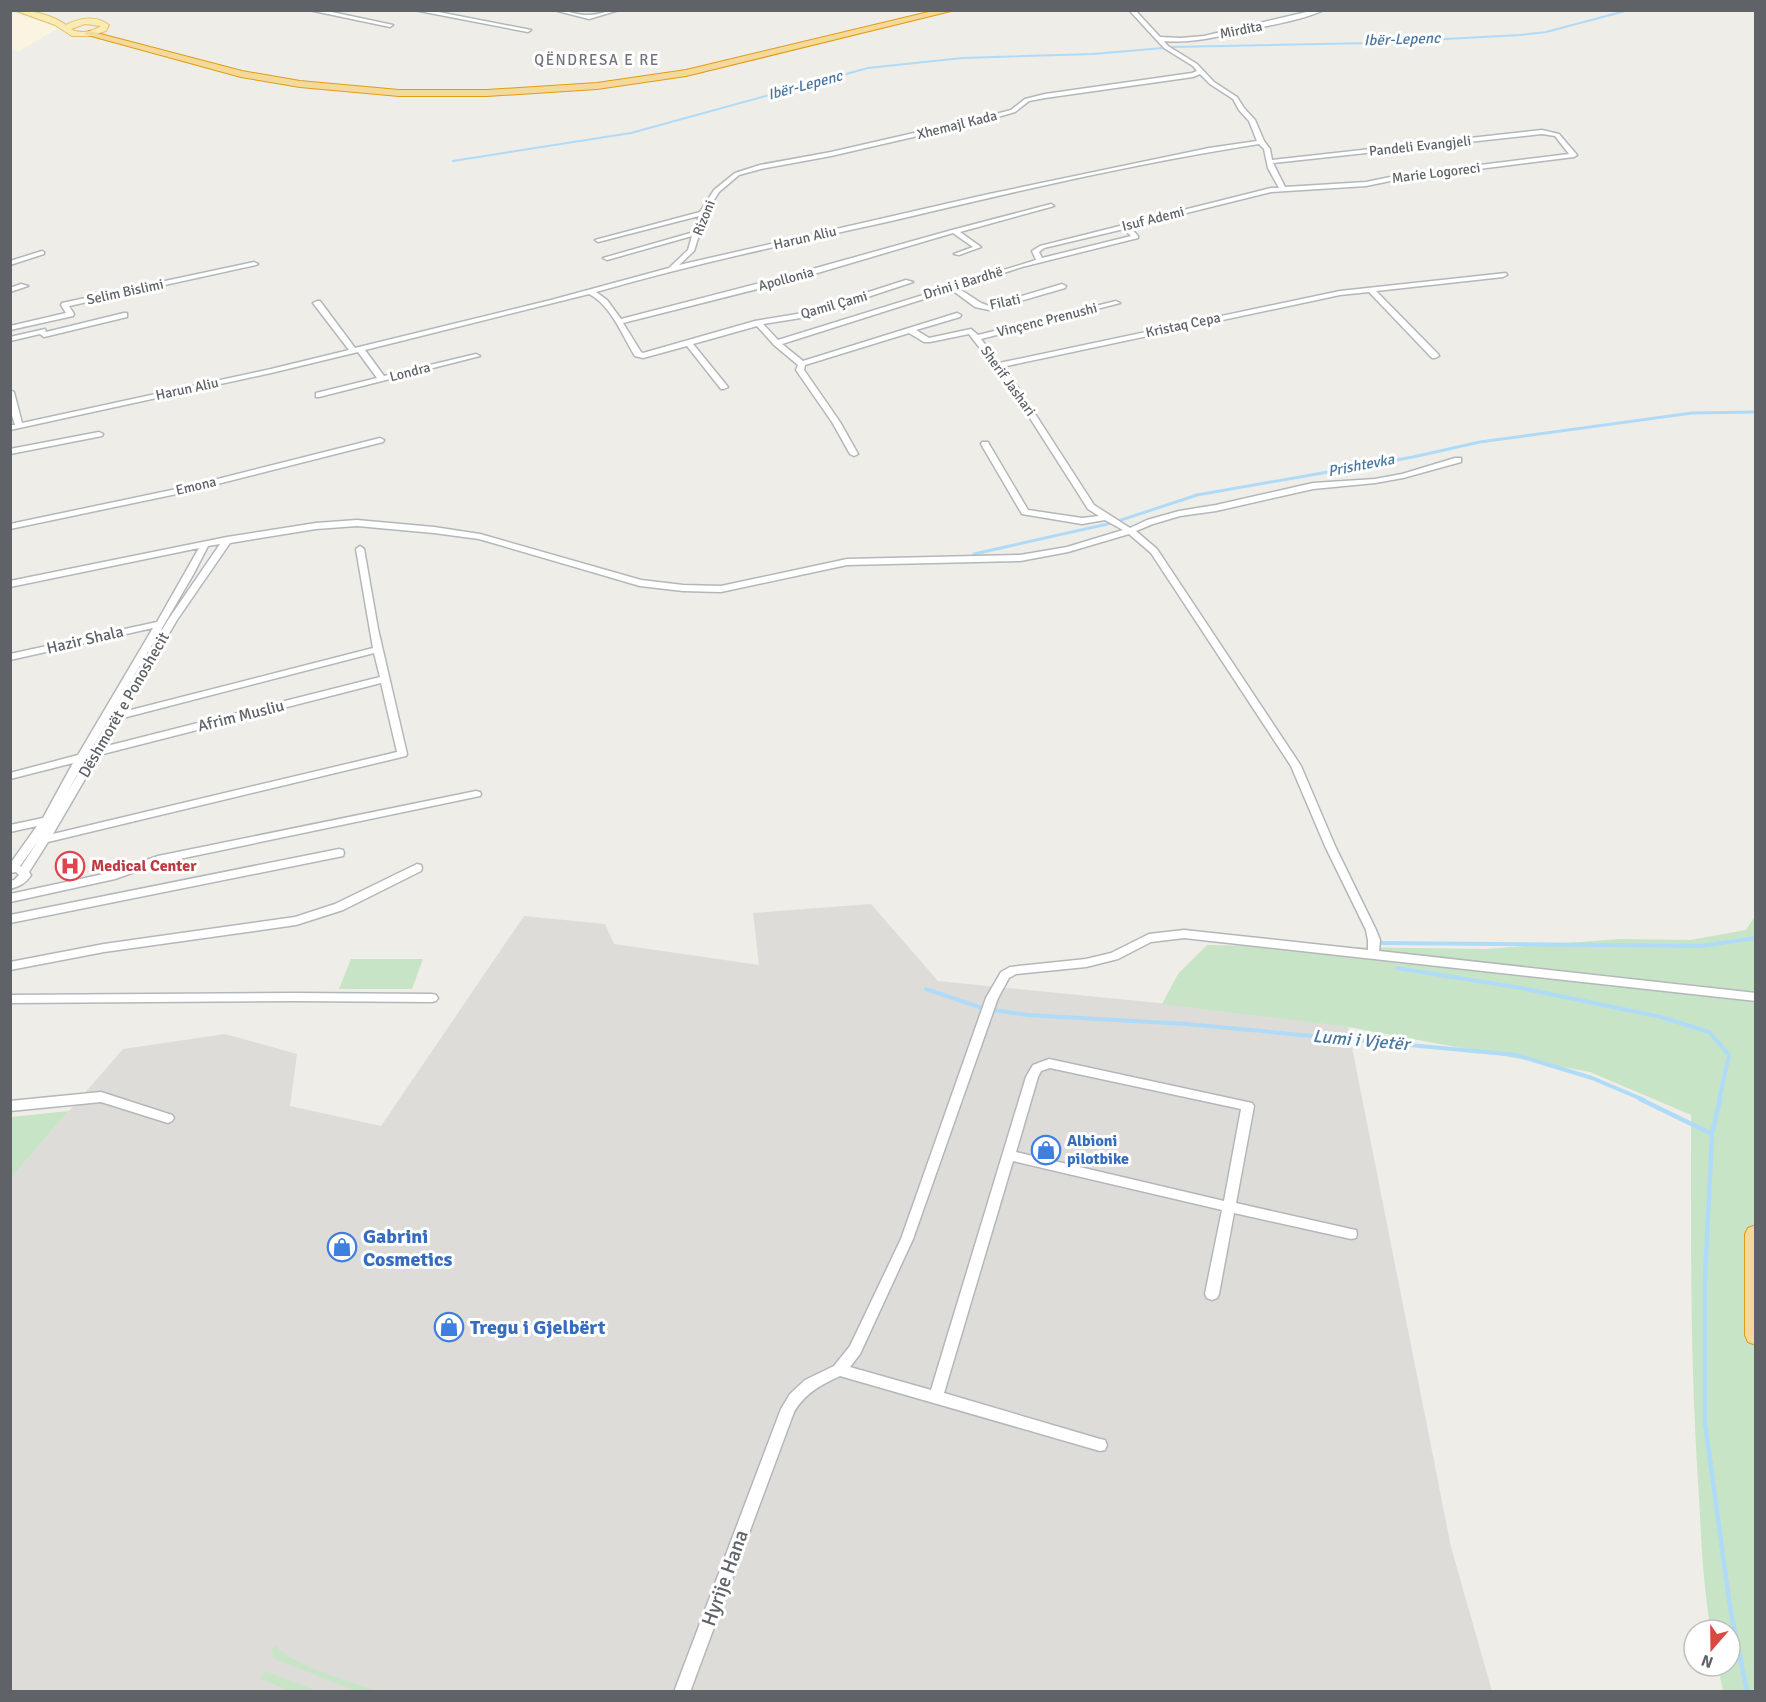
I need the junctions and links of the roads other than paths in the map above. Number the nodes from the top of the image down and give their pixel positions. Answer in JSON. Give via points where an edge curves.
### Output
{"nodes":[{"id":1,"x":18,"y":10,"type":"edge"},
{"id":2,"x":33,"y":10,"type":"edge"},
{"id":3,"x":311,"y":10,"type":"edge"},
{"id":4,"x":416,"y":10,"type":"edge"},
{"id":5,"x":556,"y":10,"type":"edge"},
{"id":6,"x":616,"y":10,"type":"edge"},
{"id":7,"x":932,"y":10,"type":"edge"},
{"id":8,"x":951,"y":10,"type":"edge"},
{"id":9,"x":1131,"y":10,"type":"edge"},
{"id":10,"x":1322,"y":10,"type":"edge"},
{"id":11,"x":86,"y":21,"type":"junction"},
{"id":12,"x":390,"y":25,"type":"dead end"},
{"id":13,"x":105,"y":27,"type":"junction"},
{"id":14,"x":66,"y":29,"type":"junction"},
{"id":15,"x":528,"y":30,"type":"dead end"},
{"id":16,"x":89,"y":34,"type":"junction"},
{"id":17,"x":1159,"y":39,"type":"junction"},
{"id":18,"x":1201,"y":71,"type":"junction"},
{"id":19,"x":1261,"y":142,"type":"junction"},
{"id":20,"x":1566,"y":144,"type":"joint"},
{"id":21,"x":1269,"y":162,"type":"junction"},
{"id":22,"x":745,"y":171,"type":"joint"},
{"id":23,"x":1283,"y":189,"type":"junction"},
{"id":24,"x":1051,"y":206,"type":"dead end"},
{"id":25,"x":703,"y":213,"type":"junction"},
{"id":26,"x":1125,"y":226,"type":"junction"},
{"id":27,"x":954,"y":231,"type":"junction"},
{"id":28,"x":696,"y":233,"type":"junction"},
{"id":29,"x":598,"y":240,"type":"dead end"},
{"id":30,"x":42,"y":253,"type":"dead end"},
{"id":31,"x":957,"y":254,"type":"dead end"},
{"id":32,"x":607,"y":258,"type":"dead end"},
{"id":33,"x":1039,"y":260,"type":"junction"},
{"id":34,"x":10,"y":263,"type":"edge"},
{"id":35,"x":254,"y":264,"type":"dead end"},
{"id":36,"x":669,"y":270,"type":"junction"},
{"id":37,"x":1503,"y":274,"type":"dead end"},
{"id":38,"x":909,"y":282,"type":"dead end"},
{"id":39,"x":24,"y":286,"type":"dead end"},
{"id":40,"x":1062,"y":286,"type":"dead end"},
{"id":41,"x":951,"y":287,"type":"junction"},
{"id":42,"x":1370,"y":289,"type":"junction"},
{"id":43,"x":10,"y":290,"type":"edge"},
{"id":44,"x":590,"y":292,"type":"junction"},
{"id":45,"x":317,"y":303,"type":"dead end"},
{"id":46,"x":1116,"y":303,"type":"dead end"},
{"id":47,"x":124,"y":315,"type":"dead end"},
{"id":48,"x":957,"y":315,"type":"dead end"},
{"id":49,"x":618,"y":322,"type":"junction"},
{"id":50,"x":758,"y":323,"type":"junction"},
{"id":51,"x":10,"y":328,"type":"edge"},
{"id":52,"x":910,"y":330,"type":"junction"},
{"id":53,"x":977,"y":338,"type":"junction"},
{"id":54,"x":10,"y":339,"type":"edge"},
{"id":55,"x":777,"y":343,"type":"junction"},
{"id":56,"x":689,"y":344,"type":"junction"},
{"id":57,"x":356,"y":349,"type":"junction"},
{"id":58,"x":476,"y":356,"type":"dead end"},
{"id":59,"x":1435,"y":356,"type":"dead end"},
{"id":60,"x":802,"y":364,"type":"junction"},
{"id":61,"x":997,"y":366,"type":"junction"},
{"id":62,"x":382,"y":379,"type":"junction"},
{"id":63,"x":724,"y":387,"type":"dead end"},
{"id":64,"x":10,"y":392,"type":"edge"},
{"id":65,"x":319,"y":394,"type":"dead end"},
{"id":66,"x":15,"y":427,"type":"edge"},
{"id":67,"x":99,"y":434,"type":"dead end"},
{"id":68,"x":380,"y":440,"type":"dead end"},
{"id":69,"x":985,"y":444,"type":"dead end"},
{"id":70,"x":10,"y":452,"type":"edge"},
{"id":71,"x":854,"y":454,"type":"dead end"},
{"id":72,"x":1458,"y":460,"type":"dead end"},
{"id":73,"x":1108,"y":518,"type":"junction"},
{"id":74,"x":10,"y":527,"type":"edge"},
{"id":75,"x":1131,"y":531,"type":"junction"},
{"id":76,"x":227,"y":540,"type":"junction"},
{"id":77,"x":204,"y":544,"type":"junction"},
{"id":78,"x":360,"y":549,"type":"dead end"},
{"id":79,"x":10,"y":584,"type":"edge"},
{"id":80,"x":176,"y":596,"type":"junction"},
{"id":81,"x":187,"y":596,"type":"junction"},
{"id":82,"x":159,"y":624,"type":"junction"},
{"id":83,"x":378,"y":649,"type":"junction"},
{"id":84,"x":10,"y":657,"type":"edge"},
{"id":85,"x":385,"y":679,"type":"junction"},
{"id":86,"x":104,"y":718,"type":"junction"},
{"id":87,"x":117,"y":718,"type":"junction"},
{"id":88,"x":97,"y":753,"type":"junction"},
{"id":89,"x":81,"y":758,"type":"junction"},
{"id":90,"x":10,"y":776,"type":"edge"},
{"id":91,"x":66,"y":786,"type":"junction"},
{"id":92,"x":77,"y":786,"type":"junction"},
{"id":93,"x":476,"y":794,"type":"dead end"},
{"id":94,"x":53,"y":819,"type":"junction"},
{"id":95,"x":10,"y":829,"type":"edge"},
{"id":96,"x":45,"y":838,"type":"junction"},
{"id":97,"x":339,"y":853,"type":"dead end"},
{"id":98,"x":417,"y":868,"type":"dead end"},
{"id":99,"x":11,"y":870,"type":"edge"},
{"id":100,"x":24,"y":871,"type":"junction"},
{"id":101,"x":14,"y":884,"type":"edge"},
{"id":102,"x":10,"y":897,"type":"edge"},
{"id":103,"x":10,"y":919,"type":"edge"},
{"id":104,"x":1372,"y":955,"type":"junction"},
{"id":105,"x":10,"y":966,"type":"edge"},
{"id":106,"x":432,"y":998,"type":"dead end"},
{"id":107,"x":1755,"y":998,"type":"edge"},
{"id":108,"x":10,"y":999,"type":"edge"},
{"id":109,"x":10,"y":1106,"type":"edge"},
{"id":110,"x":168,"y":1118,"type":"dead end"},
{"id":111,"x":1008,"y":1155,"type":"junction"},
{"id":112,"x":1229,"y":1208,"type":"junction"},
{"id":113,"x":1351,"y":1233,"type":"dead end"},
{"id":114,"x":1755,"y":1234,"type":"edge"},
{"id":115,"x":1212,"y":1294,"type":"dead end"},
{"id":116,"x":1755,"y":1335,"type":"edge"},
{"id":117,"x":839,"y":1370,"type":"junction"},
{"id":118,"x":936,"y":1396,"type":"junction"},
{"id":119,"x":1100,"y":1445,"type":"dead end"},
{"id":120,"x":682,"y":1692,"type":"edge"}],
"edges":[{"from":1,"to":14,"type":"main road"},
{"from":2,"to":11,"type":"main road"},
{"from":3,"to":12,"type":"street"},
{"from":4,"to":15,"type":"street"},
{"from":5,"to":6,"type":"street","via":[[589,17]]},
{"from":7,"to":13,"type":"highway","via":[[683,70],[583,84],[488,90],[371,87],[276,76],[168,49]]},
{"from":8,"to":16,"type":"highway","via":[[686,73],[510,93],[399,93],[300,84],[241,74]]},
{"from":9,"to":17,"type":"street"},
{"from":10,"to":17,"type":"street","name":"Mirdita","via":[[1208,36]]},
{"from":11,"to":13,"type":"main road","via":[[100,22]]},
{"from":11,"to":14,"type":"main road"},
{"from":13,"to":16,"type":"main road"},
{"from":14,"to":16,"type":"main road","via":[[72,34]]},
{"from":17,"to":18,"type":"street"},
{"from":18,"to":19,"type":"street","via":[[1235,98],[1252,120]]},
{"from":18,"to":22,"type":"street","name":"Xhemajl Kada","via":[[1039,97],[989,118]]},
{"from":19,"to":21,"type":"street"},
{"from":19,"to":36,"type":"street","name":"Harun Aliu","via":[[1012,190]]},
{"from":20,"to":21,"type":"street","name":"Pandeli Evangjeli","via":[[1553,133],[1542,132]]},
{"from":20,"to":23,"type":"street","name":"Marie Logoreci","via":[[1573,156],[1366,184]]},
{"from":21,"to":23,"type":"street"},
{"from":22,"to":25,"type":"street","name":"Rizoni","via":[[724,183]]},
{"from":23,"to":26,"type":"street","name":"Isuf Ademi"},
{"from":24,"to":27,"type":"street","name":"Apollonia"},
{"from":25,"to":28,"type":"street","name":"Rizoni"},
{"from":25,"to":29,"type":"street"},
{"from":26,"to":33,"type":"street","name":"Isuf Ademi","via":[[1037,249]]},
{"from":26,"to":33,"type":"street","name":"Drini i Bardhë","via":[[1136,237]]},
{"from":27,"to":31,"type":"street","via":[[978,247]]},
{"from":27,"to":49,"type":"street","name":"Apollonia"},
{"from":28,"to":32,"type":"street"},
{"from":28,"to":36,"type":"street","name":"Rizoni","via":[[691,251]]},
{"from":30,"to":34,"type":"street"},
{"from":33,"to":41,"type":"street","name":"Drini i Bardhë"},
{"from":35,"to":51,"type":"street","name":"Selim Bislimi","via":[[65,305],[70,314]]},
{"from":36,"to":44,"type":"street","name":"Harun Aliu"},
{"from":37,"to":42,"type":"street","name":"Kristaq Cepa"},
{"from":38,"to":50,"type":"street","name":"Qamil Çami","via":[[804,315]]},
{"from":39,"to":43,"type":"street"},
{"from":40,"to":41,"type":"street","name":"Filati","via":[[989,308]]},
{"from":41,"to":55,"type":"street","name":"Drini i Bardhë"},
{"from":42,"to":59,"type":"street"},
{"from":42,"to":61,"type":"street","name":"Kristaq Cepa"},
{"from":44,"to":49,"type":"street","via":[[604,301]]},
{"from":44,"to":57,"type":"street","name":"Harun Aliu"},
{"from":45,"to":57,"type":"street"},
{"from":46,"to":53,"type":"street","name":"Vinçenc Prenushi"},
{"from":47,"to":54,"type":"street","via":[[44,335],[42,331]]},
{"from":48,"to":52,"type":"street"},
{"from":49,"to":56,"type":"street","via":[[641,356]]},
{"from":50,"to":55,"type":"street"},
{"from":50,"to":56,"type":"street"},
{"from":52,"to":53,"type":"street","name":"Sherif Jashari","via":[[928,340],[970,331]]},
{"from":52,"to":60,"type":"street"},
{"from":53,"to":61,"type":"street","name":"Sherif Jashari"},
{"from":55,"to":60,"type":"street"},
{"from":56,"to":63,"type":"street"},
{"from":57,"to":62,"type":"street","name":"Londra"},
{"from":57,"to":66,"type":"street","name":"Harun Aliu","via":[[261,374]]},
{"from":58,"to":62,"type":"street","name":"Londra"},
{"from":60,"to":71,"type":"street","via":[[800,370]]},
{"from":61,"to":73,"type":"street","name":"Sherif Jashari","via":[[1091,507]]},
{"from":62,"to":65,"type":"street"},
{"from":64,"to":66,"type":"street","name":"Harun Aliu"},
{"from":67,"to":70,"type":"street"},
{"from":68,"to":74,"type":"street","name":"Emona","via":[[186,489]]},
{"from":69,"to":73,"type":"street","via":[[1025,512],[1082,521]]},
{"from":72,"to":75,"type":"street","via":[[1403,476],[1313,486],[1179,514]]},
{"from":73,"to":75,"type":"street","name":"Sherif Jashari"},
{"from":75,"to":76,"type":"street","via":[[1020,558],[847,562],[721,589],[640,583],[480,537],[376,524],[316,526]]},
{"from":75,"to":104,"type":"street","name":"Sherif Jashari","via":[[1165,566],[1296,766],[1371,930]]},
{"from":76,"to":77,"type":"street"},
{"from":76,"to":81,"type":"street","name":"Dëshmorët e Ponoshecit"},
{"from":77,"to":79,"type":"street"},
{"from":77,"to":80,"type":"street","name":"Dëshmorët e Ponoshecit"},
{"from":78,"to":83,"type":"street"},
{"from":80,"to":81,"type":"street"},
{"from":80,"to":82,"type":"street","name":"Dëshmorët e Ponoshecit"},
{"from":81,"to":87,"type":"street","name":"Dëshmorët e Ponoshecit"},
{"from":82,"to":84,"type":"street","name":"Hazir Shala"},
{"from":82,"to":86,"type":"street","name":"Dëshmorët e Ponoshecit"},
{"from":83,"to":85,"type":"street"},
{"from":83,"to":87,"type":"street"},
{"from":85,"to":88,"type":"street","name":"Afrim Musliu"},
{"from":85,"to":96,"type":"street","via":[[402,754]]},
{"from":86,"to":87,"type":"street"},
{"from":86,"to":89,"type":"street","name":"Dëshmorët e Ponoshecit"},
{"from":87,"to":88,"type":"street","name":"Dëshmorët e Ponoshecit"},
{"from":88,"to":89,"type":"street","name":"Afrim Musliu"},
{"from":88,"to":92,"type":"street","name":"Dëshmorët e Ponoshecit"},
{"from":89,"to":90,"type":"street","name":"Afrim Musliu"},
{"from":89,"to":91,"type":"street","name":"Dëshmorët e Ponoshecit"},
{"from":91,"to":92,"type":"street"},
{"from":91,"to":94,"type":"street","name":"Dëshmorët e Ponoshecit"},
{"from":92,"to":94,"type":"street","name":"Dëshmorët e Ponoshecit"},
{"from":93,"to":102,"type":"street","via":[[158,860],[109,877]]},
{"from":94,"to":95,"type":"street"},
{"from":94,"to":96,"type":"street","name":"Dëshmorët e Ponoshecit"},
{"from":94,"to":99,"type":"street","name":"Dëshmorët e Ponoshecit"},
{"from":96,"to":100,"type":"street","name":"Dëshmorët e Ponoshecit"},
{"from":97,"to":103,"type":"street"},
{"from":98,"to":105,"type":"street","via":[[339,907],[296,921],[104,948]]},
{"from":99,"to":100,"type":"street","name":"Dëshmorët e Ponoshecit"},
{"from":100,"to":101,"type":"street","name":"Dëshmorët e Ponoshecit","via":[[26,875]]},
{"from":101,"to":102,"type":"street","name":"Dëshmorët e Ponoshecit"},
{"from":104,"to":107,"type":"street"},
{"from":104,"to":117,"type":"street","via":[[1205,935],[1165,935],[1138,942],[1100,960],[1025,968],[1005,975],[974,1043],[907,1239],[855,1350]]},
{"from":106,"to":108,"type":"street"},
{"from":109,"to":110,"type":"street","via":[[101,1096]]},
{"from":111,"to":112,"type":"street"},
{"from":111,"to":112,"type":"street","via":[[1032,1077],[1043,1065],[1057,1064],[1248,1106]]},
{"from":111,"to":118,"type":"street"},
{"from":112,"to":113,"type":"street"},
{"from":112,"to":115,"type":"street"},
{"from":114,"to":116,"type":"highway"},
{"from":117,"to":118,"type":"street"},
{"from":117,"to":120,"type":"street","name":"Hyrije Hana","via":[[810,1384],[788,1409]]},
{"from":118,"to":119,"type":"street"}]}
